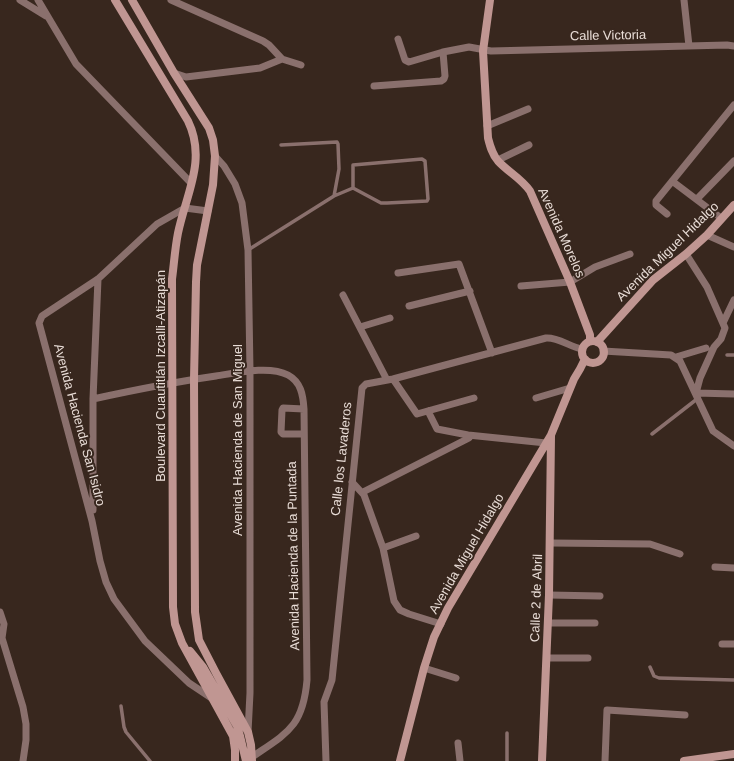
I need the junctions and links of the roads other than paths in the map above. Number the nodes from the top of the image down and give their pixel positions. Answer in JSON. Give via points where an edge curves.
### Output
{"nodes":[{"id":1,"x":20,"y":0,"type":"edge"},
{"id":2,"x":38,"y":0,"type":"edge"},
{"id":3,"x":115,"y":0,"type":"edge"},
{"id":4,"x":132,"y":0,"type":"edge"},
{"id":5,"x":171,"y":0,"type":"edge"},
{"id":6,"x":490,"y":0,"type":"edge"},
{"id":7,"x":684,"y":0,"type":"edge"},
{"id":8,"x":47,"y":16,"type":"junction"},
{"id":9,"x":398,"y":38,"type":"dead end"},
{"id":10,"x":689,"y":46,"type":"junction"},
{"id":11,"x":734,"y":46,"type":"edge"},
{"id":12,"x":483,"y":51,"type":"junction"},
{"id":13,"x":443,"y":52,"type":"junction"},
{"id":14,"x":282,"y":59,"type":"junction"},
{"id":15,"x":301,"y":65,"type":"dead end"},
{"id":16,"x":174,"y":73,"type":"junction"},
{"id":17,"x":374,"y":86,"type":"dead end"},
{"id":18,"x":734,"y":105,"type":"edge"},
{"id":19,"x":528,"y":109,"type":"dead end"},
{"id":20,"x":487,"y":126,"type":"junction"},
{"id":21,"x":281,"y":145,"type":"dead end"},
{"id":22,"x":529,"y":146,"type":"dead end"},
{"id":23,"x":215,"y":156,"type":"junction"},
{"id":24,"x":498,"y":160,"type":"junction"},
{"id":25,"x":734,"y":161,"type":"edge"},
{"id":26,"x":672,"y":181,"type":"junction"},
{"id":27,"x":191,"y":183,"type":"junction"},
{"id":28,"x":353,"y":188,"type":"junction"},
{"id":29,"x":334,"y":196,"type":"junction"},
{"id":30,"x":697,"y":199,"type":"junction"},
{"id":31,"x":734,"y":205,"type":"edge"},
{"id":32,"x":185,"y":208,"type":"junction"},
{"id":33,"x":208,"y":211,"type":"junction"},
{"id":34,"x":667,"y":214,"type":"dead end"},
{"id":35,"x":721,"y":218,"type":"junction"},
{"id":36,"x":707,"y":235,"type":"junction"},
{"id":37,"x":734,"y":247,"type":"edge"},
{"id":38,"x":248,"y":250,"type":"junction"},
{"id":39,"x":630,"y":254,"type":"dead end"},
{"id":40,"x":686,"y":254,"type":"junction"},
{"id":41,"x":398,"y":274,"type":"dead end"},
{"id":42,"x":98,"y":279,"type":"junction"},
{"id":43,"x":570,"y":282,"type":"junction"},
{"id":44,"x":521,"y":286,"type":"dead end"},
{"id":45,"x":470,"y":291,"type":"junction"},
{"id":46,"x":344,"y":295,"type":"dead end"},
{"id":47,"x":734,"y":300,"type":"edge"},
{"id":48,"x":409,"y":306,"type":"dead end"},
{"id":49,"x":390,"y":318,"type":"dead end"},
{"id":50,"x":723,"y":322,"type":"junction"},
{"id":51,"x":360,"y":327,"type":"junction"},
{"id":52,"x":598,"y":345,"type":"junction"},
{"id":53,"x":706,"y":348,"type":"dead end"},
{"id":54,"x":582,"y":349,"type":"junction"},
{"id":55,"x":492,"y":353,"type":"junction"},
{"id":56,"x":727,"y":355,"type":"dead end"},
{"id":57,"x":734,"y":355,"type":"edge"},
{"id":58,"x":676,"y":357,"type":"junction"},
{"id":59,"x":587,"y":360,"type":"junction"},
{"id":60,"x":250,"y":371,"type":"junction"},
{"id":61,"x":194,"y":379,"type":"junction"},
{"id":62,"x":390,"y":380,"type":"junction"},
{"id":63,"x":172,"y":383,"type":"junction"},
{"id":64,"x":570,"y":388,"type":"junction"},
{"id":65,"x":734,"y":394,"type":"edge"},
{"id":66,"x":697,"y":395,"type":"junction"},
{"id":67,"x":474,"y":398,"type":"dead end"},
{"id":68,"x":536,"y":398,"type":"dead end"},
{"id":69,"x":93,"y":399,"type":"junction"},
{"id":70,"x":304,"y":409,"type":"junction"},
{"id":71,"x":428,"y":411,"type":"junction"},
{"id":72,"x":304,"y":434,"type":"junction"},
{"id":73,"x":652,"y":434,"type":"dead end"},
{"id":74,"x":469,"y":438,"type":"dead end"},
{"id":75,"x":734,"y":446,"type":"edge"},
{"id":76,"x":547,"y":448,"type":"junction"},
{"id":77,"x":352,"y":482,"type":"junction"},
{"id":78,"x":363,"y":492,"type":"junction"},
{"id":79,"x":92,"y":521,"type":"junction"},
{"id":80,"x":416,"y":536,"type":"dead end"},
{"id":81,"x":551,"y":543,"type":"junction"},
{"id":82,"x":383,"y":548,"type":"junction"},
{"id":83,"x":680,"y":554,"type":"dead end"},
{"id":84,"x":715,"y":567,"type":"dead end"},
{"id":85,"x":734,"y":568,"type":"edge"},
{"id":86,"x":549,"y":595,"type":"junction"},
{"id":87,"x":600,"y":596,"type":"dead end"},
{"id":88,"x":0,"y":612,"type":"edge"},
{"id":89,"x":548,"y":623,"type":"junction"},
{"id":90,"x":595,"y":623,"type":"dead end"},
{"id":91,"x":441,"y":624,"type":"junction"},
{"id":92,"x":1,"y":637,"type":"edge"},
{"id":93,"x":199,"y":640,"type":"junction"},
{"id":94,"x":182,"y":643,"type":"junction"},
{"id":95,"x":722,"y":644,"type":"dead end"},
{"id":96,"x":734,"y":644,"type":"edge"},
{"id":97,"x":547,"y":658,"type":"junction"},
{"id":98,"x":588,"y":658,"type":"dead end"},
{"id":99,"x":205,"y":666,"type":"junction"},
{"id":100,"x":650,"y":667,"type":"dead end"},
{"id":101,"x":424,"y":668,"type":"junction"},
{"id":102,"x":456,"y":678,"type":"dead end"},
{"id":103,"x":734,"y":680,"type":"edge"},
{"id":104,"x":214,"y":700,"type":"junction"},
{"id":105,"x":121,"y":706,"type":"dead end"},
{"id":106,"x":685,"y":715,"type":"dead end"},
{"id":107,"x":248,"y":732,"type":"junction"},
{"id":108,"x":507,"y":733,"type":"dead end"},
{"id":109,"x":458,"y":743,"type":"dead end"},
{"id":110,"x":734,"y":754,"type":"edge"},
{"id":111,"x":250,"y":760,"type":"edge"},
{"id":112,"x":23,"y":761,"type":"edge"},
{"id":113,"x":150,"y":761,"type":"edge"},
{"id":114,"x":235,"y":761,"type":"edge"},
{"id":115,"x":326,"y":761,"type":"edge"},
{"id":116,"x":400,"y":761,"type":"edge"},
{"id":117,"x":460,"y":761,"type":"edge"},
{"id":118,"x":507,"y":761,"type":"edge"},
{"id":119,"x":542,"y":761,"type":"edge"},
{"id":120,"x":605,"y":761,"type":"edge"},
{"id":121,"x":687,"y":761,"type":"edge"}],
"edges":[{"from":1,"to":8,"type":"street"},
{"from":2,"to":8,"type":"street"},
{"from":3,"to":27,"type":"main road","name":"Boulevard Cuautitlán Izcalli-Atizapán","via":[[193,131],[196,162]]},
{"from":4,"to":16,"type":"main road"},
{"from":5,"to":14,"type":"street","via":[[263,41]]},
{"from":6,"to":12,"type":"main road","name":"Avenida Morelos"},
{"from":7,"to":10,"type":"street"},
{"from":8,"to":27,"type":"street","via":[[76,64]]},
{"from":9,"to":13,"type":"street","name":"Calle Victoria","via":[[407,61]]},
{"from":10,"to":11,"type":"street","name":"Calle Victoria"},
{"from":10,"to":12,"type":"street","name":"Calle Victoria"},
{"from":12,"to":13,"type":"street","name":"Calle Victoria","via":[[469,47]]},
{"from":12,"to":20,"type":"main road","name":"Avenida Morelos"},
{"from":13,"to":17,"type":"street","via":[[445,76],[441,81]]},
{"from":14,"to":15,"type":"street"},
{"from":14,"to":16,"type":"street","via":[[260,68],[186,77]]},
{"from":16,"to":23,"type":"main road","via":[[208,128]]},
{"from":18,"to":26,"type":"street"},
{"from":19,"to":20,"type":"street"},
{"from":20,"to":24,"type":"main road","name":"Avenida Morelos","via":[[491,149]]},
{"from":21,"to":29,"type":"lane","via":[[337,142],[339,169]]},
{"from":22,"to":24,"type":"street"},
{"from":23,"to":33,"type":"main road"},
{"from":23,"to":38,"type":"street","name":"Avenida Hacienda de San Miguel","via":[[235,184],[242,203]]},
{"from":24,"to":43,"type":"main road","name":"Avenida Morelos","via":[[524,182],[530,191]]},
{"from":25,"to":30,"type":"street"},
{"from":26,"to":30,"type":"street"},
{"from":26,"to":34,"type":"street","via":[[655,203]]},
{"from":27,"to":32,"type":"main road","name":"Boulevard Cuautitlán Izcalli-Atizapán"},
{"from":28,"to":28,"type":"lane","via":[[381,202],[427,201],[424,160],[353,164]]},
{"from":28,"to":29,"type":"lane"},
{"from":29,"to":38,"type":"lane"},
{"from":30,"to":35,"type":"street"},
{"from":31,"to":35,"type":"main road","name":"Avenida Miguel Hidalgo"},
{"from":32,"to":33,"type":"street"},
{"from":32,"to":42,"type":"street","name":"Avenida Hacienda San Isidro","via":[[157,224]]},
{"from":32,"to":63,"type":"main road","name":"Boulevard Cuautitlán Izcalli-Atizapán","via":[[178,232],[172,279]]},
{"from":33,"to":61,"type":"main road","via":[[197,265]]},
{"from":35,"to":36,"type":"main road","name":"Avenida Miguel Hidalgo"},
{"from":36,"to":37,"type":"street"},
{"from":36,"to":40,"type":"main road","name":"Avenida Miguel Hidalgo"},
{"from":38,"to":60,"type":"street","name":"Avenida Hacienda de San Miguel"},
{"from":39,"to":43,"type":"street","via":[[595,268]]},
{"from":40,"to":50,"type":"street","via":[[707,287]]},
{"from":40,"to":52,"type":"main road","name":"Avenida Miguel Hidalgo","via":[[653,280],[630,304]]},
{"from":41,"to":45,"type":"street","via":[[459,264]]},
{"from":42,"to":69,"type":"street"},
{"from":42,"to":79,"type":"street","name":"Avenida Hacienda San Isidro","via":[[42,316],[39,323]]},
{"from":43,"to":44,"type":"street"},
{"from":43,"to":52,"type":"main road","name":"Avenida Morelos","via":[[590,335]]},
{"from":45,"to":48,"type":"street"},
{"from":45,"to":55,"type":"street"},
{"from":46,"to":51,"type":"street"},
{"from":47,"to":50,"type":"street"},
{"from":49,"to":51,"type":"street"},
{"from":50,"to":66,"type":"street","via":[[725,328],[700,378]]},
{"from":51,"to":62,"type":"street"},
{"from":52,"to":54,"type":"main road","via":[[585,344]]},
{"from":52,"to":58,"type":"street"},
{"from":52,"to":59,"type":"main road","via":[[600,360]]},
{"from":53,"to":58,"type":"street"},
{"from":54,"to":55,"type":"street","name":"Calle los Lavaderos","via":[[550,337]]},
{"from":54,"to":59,"type":"main road"},
{"from":55,"to":62,"type":"street","name":"Calle los Lavaderos"},
{"from":56,"to":57,"type":"lane"},
{"from":58,"to":66,"type":"street"},
{"from":59,"to":64,"type":"main road"},
{"from":60,"to":61,"type":"street","name":"Avenida Hacienda de la Puntada"},
{"from":60,"to":70,"type":"street","name":"Avenida Hacienda de la Puntada","via":[[273,371],[288,375],[301,388]]},
{"from":60,"to":107,"type":"street","name":"Avenida Hacienda de San Miguel"},
{"from":61,"to":63,"type":"street","name":"Avenida Hacienda de la Puntada"},
{"from":61,"to":93,"type":"main road","via":[[194,599]]},
{"from":62,"to":71,"type":"street","via":[[416,414]]},
{"from":62,"to":77,"type":"street","name":"Calle los Lavaderos","via":[[366,384],[362,388]]},
{"from":63,"to":69,"type":"street","name":"Avenida Hacienda de la Puntada"},
{"from":63,"to":94,"type":"main road","name":"Boulevard Cuautitlán Izcalli-Atizapán","via":[[173,607],[175,624]]},
{"from":64,"to":68,"type":"street"},
{"from":64,"to":76,"type":"main road","name":"Calle 2 de Abril"},
{"from":65,"to":66,"type":"street"},
{"from":66,"to":73,"type":"lane"},
{"from":66,"to":75,"type":"street","via":[[713,431]]},
{"from":67,"to":71,"type":"street"},
{"from":69,"to":79,"type":"street"},
{"from":70,"to":72,"type":"street","name":"Avenida Hacienda de la Puntada"},
{"from":70,"to":72,"type":"street","via":[[283,408],[281,432]]},
{"from":71,"to":76,"type":"street","via":[[438,429]]},
{"from":72,"to":111,"type":"street","name":"Avenida Hacienda de la Puntada","via":[[307,680],[305,701],[297,720],[284,734]]},
{"from":74,"to":78,"type":"street"},
{"from":76,"to":81,"type":"main road","name":"Calle 2 de Abril"},
{"from":76,"to":91,"type":"main road","name":"Avenida Miguel Hidalgo","via":[[448,608]]},
{"from":77,"to":78,"type":"street"},
{"from":77,"to":115,"type":"street","name":"Calle los Lavaderos","via":[[332,680],[324,702]]},
{"from":78,"to":82,"type":"street"},
{"from":79,"to":104,"type":"street","name":"Avenida Hacienda San Isidro","via":[[100,561],[114,600],[145,641],[189,683]]},
{"from":80,"to":82,"type":"street"},
{"from":81,"to":83,"type":"street","via":[[650,544]]},
{"from":81,"to":86,"type":"main road","name":"Calle 2 de Abril"},
{"from":82,"to":91,"type":"street","via":[[394,601],[400,610]]},
{"from":84,"to":85,"type":"street"},
{"from":86,"to":87,"type":"street"},
{"from":86,"to":89,"type":"main road","name":"Calle 2 de Abril"},
{"from":88,"to":92,"type":"street","via":[[4,624]]},
{"from":89,"to":90,"type":"street"},
{"from":89,"to":97,"type":"main road","name":"Calle 2 de Abril"},
{"from":91,"to":101,"type":"main road","name":"Avenida Miguel Hidalgo"},
{"from":92,"to":112,"type":"street","via":[[23,707],[26,724]]},
{"from":93,"to":99,"type":"main road"},
{"from":93,"to":107,"type":"main road"},
{"from":94,"to":99,"type":"main road"},
{"from":94,"to":104,"type":"main road","name":"Boulevard Cuautitlán Izcalli-Atizapán"},
{"from":95,"to":96,"type":"street"},
{"from":97,"to":98,"type":"street"},
{"from":97,"to":119,"type":"main road","name":"Calle 2 de Abril"},
{"from":99,"to":111,"type":"main road","via":[[237,726]]},
{"from":100,"to":103,"type":"lane","via":[[654,676],[659,678]]},
{"from":101,"to":102,"type":"street"},
{"from":101,"to":116,"type":"main road","name":"Avenida Miguel Hidalgo"},
{"from":104,"to":114,"type":"main road","name":"Boulevard Cuautitlán Izcalli-Atizapán","via":[[233,736]]},
{"from":105,"to":113,"type":"lane","via":[[126,732]]},
{"from":106,"to":120,"type":"street","via":[[607,710]]},
{"from":107,"to":111,"type":"main road","via":[[251,745]]},
{"from":108,"to":118,"type":"lane"},
{"from":109,"to":117,"type":"street"},
{"from":110,"to":121,"type":"main road"}]}
